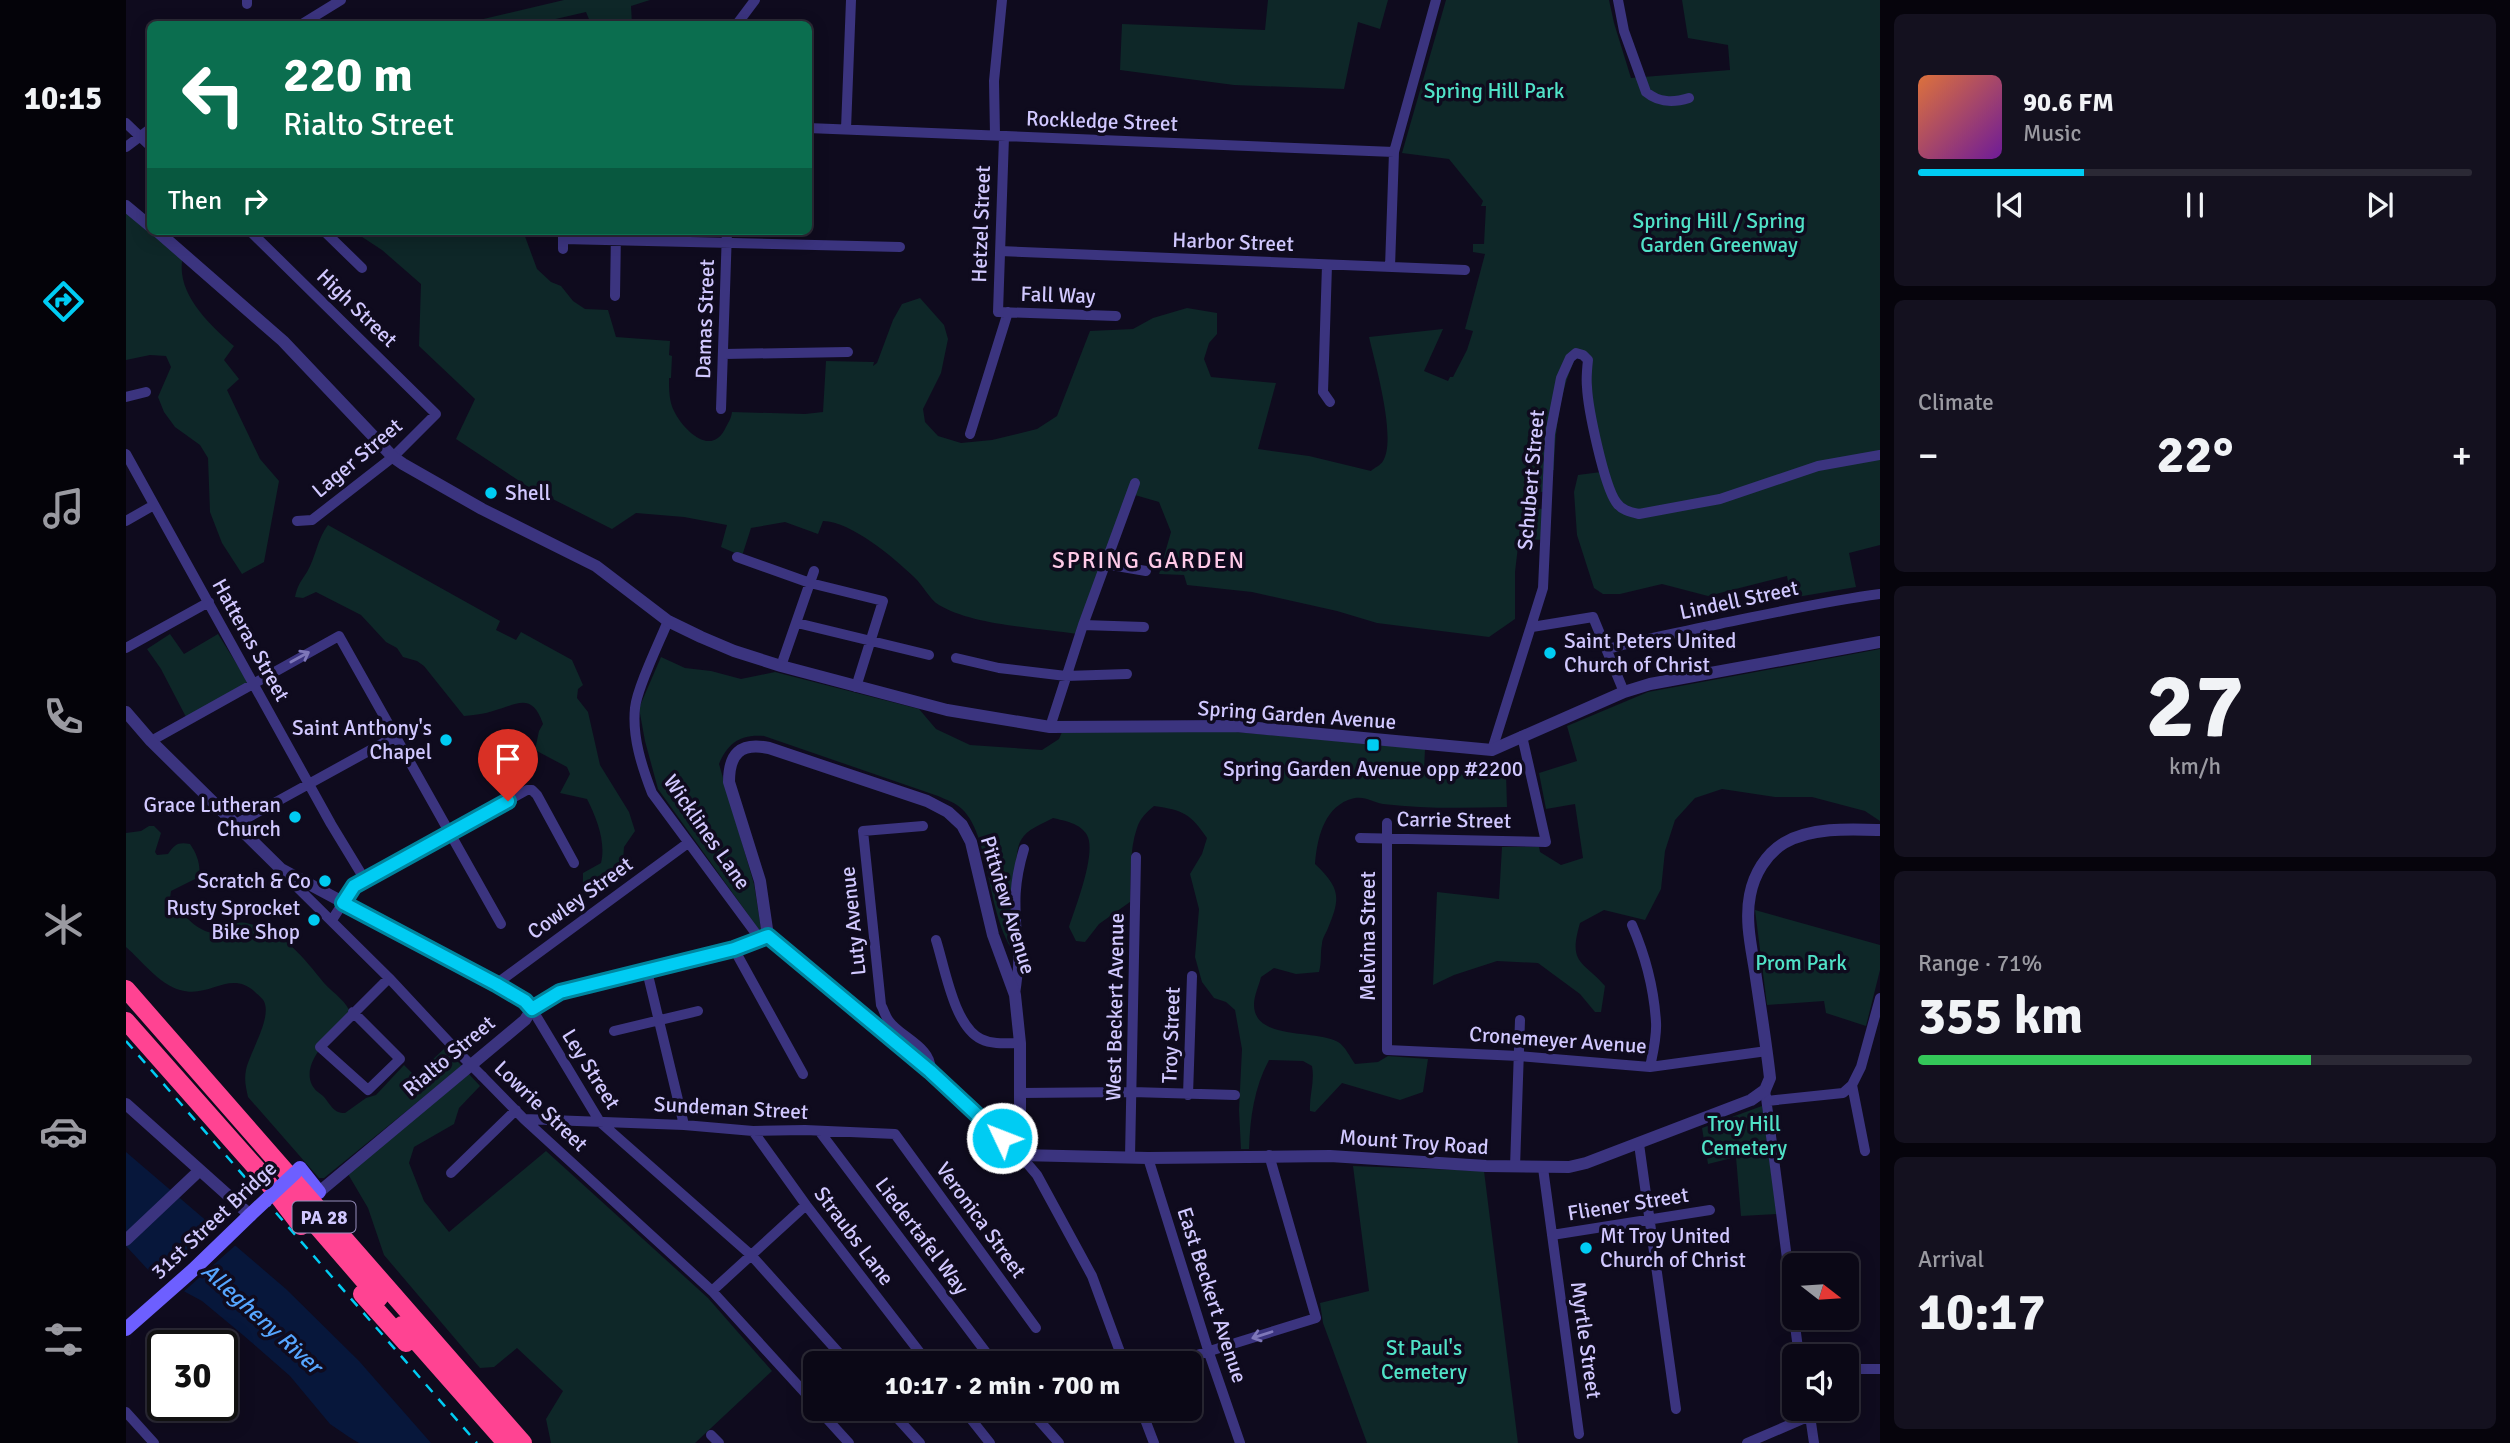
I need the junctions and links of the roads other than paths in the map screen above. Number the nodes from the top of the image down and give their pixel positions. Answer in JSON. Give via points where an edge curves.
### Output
{"nodes":[{"id":1,"x":341,"y":0,"type":"edge"},
{"id":2,"x":755,"y":0,"type":"edge"},
{"id":3,"x":851,"y":0,"type":"edge"},
{"id":4,"x":1002,"y":0,"type":"edge"},
{"id":5,"x":1436,"y":0,"type":"edge"},
{"id":6,"x":1618,"y":0,"type":"edge"},
{"id":7,"x":307,"y":21,"type":"edge"},
{"id":8,"x":738,"y":21,"type":"edge"},
{"id":9,"x":1689,"y":98,"type":"dead end"},
{"id":10,"x":126,"y":123,"type":"edge"},
{"id":11,"x":812,"y":128,"type":"edge"},
{"id":12,"x":846,"y":129,"type":"junction"},
{"id":13,"x":147,"y":131,"type":"edge"},
{"id":14,"x":1000,"y":136,"type":"junction"},
{"id":15,"x":140,"y":137,"type":"junction"},
{"id":16,"x":147,"y":143,"type":"edge"},
{"id":17,"x":126,"y":147,"type":"edge"},
{"id":18,"x":1394,"y":152,"type":"junction"},
{"id":19,"x":126,"y":206,"type":"edge"},
{"id":20,"x":147,"y":222,"type":"edge"},
{"id":21,"x":163,"y":235,"type":"edge"},
{"id":22,"x":254,"y":235,"type":"edge"},
{"id":23,"x":328,"y":235,"type":"edge"},
{"id":24,"x":616,"y":235,"type":"edge"},
{"id":25,"x":727,"y":236,"type":"edge"},
{"id":26,"x":563,"y":240,"type":"edge"},
{"id":27,"x":900,"y":247,"type":"dead end"},
{"id":28,"x":1000,"y":251,"type":"junction"},
{"id":29,"x":1327,"y":265,"type":"junction"},
{"id":30,"x":1390,"y":267,"type":"junction"},
{"id":31,"x":362,"y":268,"type":"dead end"},
{"id":32,"x":1465,"y":270,"type":"dead end"},
{"id":33,"x":615,"y":296,"type":"dead end"},
{"id":34,"x":1003,"y":312,"type":"junction"},
{"id":35,"x":1116,"y":316,"type":"dead end"},
{"id":36,"x":848,"y":352,"type":"dead end"},
{"id":37,"x":724,"y":354,"type":"junction"},
{"id":38,"x":146,"y":392,"type":"dead end"},
{"id":39,"x":126,"y":397,"type":"edge"},
{"id":40,"x":1331,"y":402,"type":"dead end"},
{"id":41,"x":721,"y":409,"type":"dead end"},
{"id":42,"x":436,"y":414,"type":"joint"},
{"id":43,"x":970,"y":434,"type":"dead end"},
{"id":44,"x":126,"y":454,"type":"edge"},
{"id":45,"x":1880,"y":455,"type":"edge"},
{"id":46,"x":393,"y":457,"type":"junction"},
{"id":47,"x":1135,"y":483,"type":"dead end"},
{"id":48,"x":155,"y":505,"type":"junction"},
{"id":49,"x":126,"y":521,"type":"edge"},
{"id":50,"x":297,"y":521,"type":"dead end"},
{"id":51,"x":737,"y":557,"type":"dead end"},
{"id":52,"x":1105,"y":564,"type":"junction"},
{"id":53,"x":814,"y":571,"type":"dead end"},
{"id":54,"x":1146,"y":571,"type":"dead end"},
{"id":55,"x":810,"y":583,"type":"junction"},
{"id":56,"x":1880,"y":594,"type":"edge"},
{"id":57,"x":209,"y":602,"type":"junction"},
{"id":58,"x":668,"y":621,"type":"junction"},
{"id":59,"x":797,"y":623,"type":"junction"},
{"id":60,"x":1083,"y":625,"type":"junction"},
{"id":61,"x":1532,"y":626,"type":"junction"},
{"id":62,"x":1144,"y":627,"type":"dead end"},
{"id":63,"x":871,"y":640,"type":"junction"},
{"id":64,"x":1880,"y":642,"type":"edge"},
{"id":65,"x":126,"y":648,"type":"edge"},
{"id":66,"x":1608,"y":649,"type":"junction"},
{"id":67,"x":929,"y":655,"type":"dead end"},
{"id":68,"x":956,"y":658,"type":"dead end"},
{"id":69,"x":781,"y":666,"type":"junction"},
{"id":70,"x":1127,"y":674,"type":"dead end"},
{"id":71,"x":1066,"y":676,"type":"junction"},
{"id":72,"x":254,"y":683,"type":"junction"},
{"id":73,"x":856,"y":687,"type":"junction"},
{"id":74,"x":1624,"y":692,"type":"junction"},
{"id":75,"x":126,"y":712,"type":"edge"},
{"id":76,"x":1050,"y":727,"type":"junction"},
{"id":77,"x":396,"y":736,"type":"junction"},
{"id":78,"x":1522,"y":736,"type":"junction"},
{"id":79,"x":151,"y":741,"type":"junction"},
{"id":80,"x":1492,"y":750,"type":"junction"},
{"id":81,"x":309,"y":784,"type":"junction"},
{"id":82,"x":1387,"y":823,"type":"dead end"},
{"id":83,"x":236,"y":824,"type":"junction"},
{"id":84,"x":923,"y":826,"type":"dead end"},
{"id":85,"x":1880,"y":830,"type":"edge"},
{"id":86,"x":450,"y":833,"type":"junction"},
{"id":87,"x":1360,"y":838,"type":"dead end"},
{"id":88,"x":1388,"y":838,"type":"junction"},
{"id":89,"x":688,"y":843,"type":"junction"},
{"id":90,"x":1024,"y":849,"type":"dead end"},
{"id":91,"x":1136,"y":857,"type":"dead end"},
{"id":92,"x":574,"y":863,"type":"dead end"},
{"id":93,"x":294,"y":878,"type":"junction"},
{"id":94,"x":365,"y":880,"type":"junction"},
{"id":95,"x":343,"y":903,"type":"junction"},
{"id":96,"x":332,"y":920,"type":"junction"},
{"id":97,"x":501,"y":924,"type":"dead end"},
{"id":98,"x":1632,"y":925,"type":"dead end"},
{"id":99,"x":764,"y":937,"type":"junction"},
{"id":100,"x":936,"y":940,"type":"dead end"},
{"id":101,"x":734,"y":949,"type":"junction"},
{"id":102,"x":647,"y":971,"type":"junction"},
{"id":103,"x":1192,"y":976,"type":"dead end"},
{"id":104,"x":389,"y":978,"type":"junction"},
{"id":105,"x":126,"y":979,"type":"edge"},
{"id":106,"x":496,"y":984,"type":"junction"},
{"id":107,"x":126,"y":989,"type":"edge"},
{"id":108,"x":1016,"y":995,"type":"junction"},
{"id":109,"x":1880,"y":1001,"type":"edge"},
{"id":110,"x":126,"y":1007,"type":"edge"},
{"id":111,"x":532,"y":1009,"type":"junction"},
{"id":112,"x":353,"y":1012,"type":"junction"},
{"id":113,"x":698,"y":1012,"type":"dead end"},
{"id":114,"x":1520,"y":1020,"type":"dead end"},
{"id":115,"x":126,"y":1021,"type":"edge"},
{"id":116,"x":657,"y":1021,"type":"junction"},
{"id":117,"x":614,"y":1031,"type":"dead end"},
{"id":118,"x":1020,"y":1042,"type":"junction"},
{"id":119,"x":1387,"y":1050,"type":"joint"},
{"id":120,"x":1767,"y":1051,"type":"junction"},
{"id":121,"x":1519,"y":1056,"type":"junction"},
{"id":122,"x":1650,"y":1067,"type":"junction"},
{"id":123,"x":930,"y":1071,"type":"junction"},
{"id":124,"x":803,"y":1074,"type":"dead end"},
{"id":125,"x":1852,"y":1085,"type":"junction"},
{"id":126,"x":1132,"y":1092,"type":"junction"},
{"id":127,"x":1020,"y":1093,"type":"junction"},
{"id":128,"x":1188,"y":1095,"type":"junction"},
{"id":129,"x":1236,"y":1095,"type":"dead end"},
{"id":130,"x":1766,"y":1096,"type":"junction"},
{"id":131,"x":126,"y":1104,"type":"edge"},
{"id":132,"x":516,"y":1111,"type":"junction"},
{"id":133,"x":524,"y":1119,"type":"junction"},
{"id":134,"x":600,"y":1122,"type":"junction"},
{"id":135,"x":684,"y":1125,"type":"junction"},
{"id":136,"x":753,"y":1131,"type":"junction"},
{"id":137,"x":820,"y":1132,"type":"junction"},
{"id":138,"x":895,"y":1134,"type":"joint"},
{"id":139,"x":1639,"y":1144,"type":"junction"},
{"id":140,"x":1865,"y":1151,"type":"dead end"},
{"id":141,"x":1020,"y":1155,"type":"junction"},
{"id":142,"x":1269,"y":1155,"type":"junction"},
{"id":143,"x":1130,"y":1157,"type":"junction"},
{"id":144,"x":1148,"y":1158,"type":"junction"},
{"id":145,"x":1515,"y":1167,"type":"junction"},
{"id":146,"x":1543,"y":1168,"type":"junction"},
{"id":147,"x":200,"y":1170,"type":"junction"},
{"id":148,"x":297,"y":1170,"type":"junction"},
{"id":149,"x":451,"y":1173,"type":"dead end"},
{"id":150,"x":274,"y":1192,"type":"junction"},
{"id":151,"x":319,"y":1192,"type":"junction"},
{"id":152,"x":806,"y":1205,"type":"junction"},
{"id":153,"x":1710,"y":1210,"type":"dead end"},
{"id":154,"x":250,"y":1215,"type":"junction"},
{"id":155,"x":1649,"y":1221,"type":"junction"},
{"id":156,"x":1552,"y":1236,"type":"junction"},
{"id":157,"x":126,"y":1240,"type":"edge"},
{"id":158,"x":1786,"y":1253,"type":"edge"},
{"id":159,"x":751,"y":1255,"type":"junction"},
{"id":160,"x":712,"y":1292,"type":"junction"},
{"id":161,"x":1036,"y":1328,"type":"dead end"},
{"id":162,"x":126,"y":1329,"type":"edge"},
{"id":163,"x":837,"y":1351,"type":"edge"},
{"id":164,"x":919,"y":1351,"type":"edge"},
{"id":165,"x":985,"y":1351,"type":"edge"},
{"id":166,"x":1120,"y":1351,"type":"edge"},
{"id":167,"x":1209,"y":1353,"type":"junction"},
{"id":168,"x":1202,"y":1355,"type":"edge"},
{"id":169,"x":1859,"y":1369,"type":"edge"},
{"id":170,"x":1880,"y":1369,"type":"edge"},
{"id":171,"x":803,"y":1392,"type":"edge"},
{"id":172,"x":1676,"y":1409,"type":"dead end"},
{"id":173,"x":126,"y":1412,"type":"edge"},
{"id":174,"x":829,"y":1421,"type":"edge"},
{"id":175,"x":900,"y":1421,"type":"edge"},
{"id":176,"x":972,"y":1421,"type":"edge"},
{"id":177,"x":1040,"y":1421,"type":"edge"},
{"id":178,"x":1146,"y":1421,"type":"edge"},
{"id":179,"x":1792,"y":1421,"type":"edge"},
{"id":180,"x":1811,"y":1421,"type":"edge"},
{"id":181,"x":1579,"y":1434,"type":"dead end"},
{"id":182,"x":987,"y":1440,"type":"edge"},
{"id":183,"x":846,"y":1442,"type":"edge"},
{"id":184,"x":154,"y":1443,"type":"edge"},
{"id":185,"x":494,"y":1443,"type":"edge"},
{"id":186,"x":506,"y":1443,"type":"edge"},
{"id":187,"x":523,"y":1443,"type":"edge"},
{"id":188,"x":536,"y":1443,"type":"edge"},
{"id":189,"x":920,"y":1443,"type":"edge"},
{"id":190,"x":972,"y":1443,"type":"edge"},
{"id":191,"x":1059,"y":1443,"type":"edge"},
{"id":192,"x":1154,"y":1443,"type":"edge"},
{"id":193,"x":1240,"y":1443,"type":"edge"},
{"id":194,"x":1747,"y":1443,"type":"edge"},
{"id":195,"x":1814,"y":1443,"type":"edge"}],
"edges":[{"from":1,"to":7,"type":"street"},
{"from":2,"to":8,"type":"street"},
{"from":3,"to":12,"type":"street"},
{"from":4,"to":14,"type":"street","name":"Hetzel Street","via":[[995,81]]},
{"from":5,"to":18,"type":"street"},
{"from":6,"to":9,"type":"street","via":[[1646,92],[1665,101]]},
{"from":10,"to":15,"type":"street"},
{"from":11,"to":12,"type":"street","name":"Rockledge Street"},
{"from":12,"to":14,"type":"street","name":"Rockledge Street"},
{"from":13,"to":15,"type":"street"},
{"from":14,"to":18,"type":"street","name":"Rockledge Street"},
{"from":14,"to":28,"type":"street","name":"Hetzel Street"},
{"from":15,"to":16,"type":"street"},
{"from":15,"to":17,"type":"street"},
{"from":18,"to":30,"type":"street"},
{"from":19,"to":20,"type":"street"},
{"from":21,"to":46,"type":"street","name":"Spring Garden Avenue","via":[[283,341]]},
{"from":22,"to":42,"type":"street","name":"High Street"},
{"from":23,"to":31,"type":"street"},
{"from":24,"to":25,"type":"street"},
{"from":24,"to":26,"type":"street"},
{"from":24,"to":33,"type":"street"},
{"from":25,"to":27,"type":"street"},
{"from":25,"to":37,"type":"street","name":"Damas Street"},
{"from":28,"to":29,"type":"street","name":"Harbor Street"},
{"from":28,"to":34,"type":"street","name":"Hetzel Street"},
{"from":29,"to":30,"type":"street","name":"Harbor Street"},
{"from":29,"to":40,"type":"street","via":[[1323,392]]},
{"from":30,"to":32,"type":"street","name":"Harbor Street"},
{"from":34,"to":35,"type":"street","name":"Fall Way"},
{"from":34,"to":43,"type":"street","name":"Hetzel Street"},
{"from":36,"to":37,"type":"street"},
{"from":37,"to":41,"type":"street","name":"Damas Street"},
{"from":38,"to":39,"type":"street"},
{"from":42,"to":46,"type":"street","name":"Lager Street"},
{"from":44,"to":48,"type":"street","name":"Hatteras Street"},
{"from":45,"to":61,"type":"street","name":"Schubert Street","via":[[1818,466],[1720,499],[1630,512],[1617,504],[1611,493],[1587,387],[1588,360],[1576,353],[1561,378],[1550,434],[1543,588]]},
{"from":46,"to":50,"type":"street","name":"Lager Street","via":[[312,520]]},
{"from":46,"to":58,"type":"street","name":"Spring Garden Avenue","via":[[482,509],[596,566]]},
{"from":47,"to":52,"type":"street"},
{"from":48,"to":49,"type":"street"},
{"from":48,"to":57,"type":"street","name":"Hatteras Street"},
{"from":51,"to":55,"type":"street"},
{"from":52,"to":54,"type":"street"},
{"from":52,"to":60,"type":"street"},
{"from":53,"to":55,"type":"street"},
{"from":55,"to":59,"type":"street"},
{"from":55,"to":63,"type":"street","via":[[883,601]]},
{"from":56,"to":66,"type":"street","name":"Lindell Street"},
{"from":57,"to":65,"type":"street"},
{"from":57,"to":72,"type":"street","name":"Hatteras Street"},
{"from":58,"to":69,"type":"street","name":"Spring Garden Avenue"},
{"from":58,"to":89,"type":"street","name":"Wicklines Lane","via":[[635,705],[635,722],[652,793]]},
{"from":59,"to":63,"type":"street"},
{"from":59,"to":69,"type":"street"},
{"from":60,"to":62,"type":"street"},
{"from":60,"to":71,"type":"street"},
{"from":61,"to":66,"type":"street","via":[[1593,617]]},
{"from":61,"to":80,"type":"street","name":"Schubert Street"},
{"from":63,"to":67,"type":"street"},
{"from":63,"to":73,"type":"street"},
{"from":64,"to":74,"type":"street"},
{"from":66,"to":74,"type":"street"},
{"from":68,"to":71,"type":"street"},
{"from":69,"to":73,"type":"street","name":"Spring Garden Avenue"},
{"from":70,"to":71,"type":"street"},
{"from":71,"to":76,"type":"street"},
{"from":72,"to":77,"type":"street","one_way":true,"via":[[339,636]]},
{"from":72,"to":79,"type":"street"},
{"from":72,"to":81,"type":"street","name":"Hatteras Street"},
{"from":73,"to":76,"type":"street","name":"Spring Garden Avenue","via":[[947,710]]},
{"from":74,"to":78,"type":"street"},
{"from":75,"to":79,"type":"street","name":"Lowrie Street"},
{"from":76,"to":80,"type":"street","name":"Spring Garden Avenue","via":[[1236,726]]},
{"from":77,"to":81,"type":"street"},
{"from":77,"to":86,"type":"street"},
{"from":78,"to":80,"type":"street"},
{"from":78,"to":88,"type":"street","name":"Carrie Street","via":[[1546,842]]},
{"from":79,"to":83,"type":"street","name":"Lowrie Street"},
{"from":81,"to":83,"type":"street"},
{"from":81,"to":94,"type":"street","name":"Hatteras Street"},
{"from":82,"to":88,"type":"street","name":"Melvina Street"},
{"from":83,"to":93,"type":"street","name":"Lowrie Street"},
{"from":84,"to":123,"type":"street","name":"Luty Avenue","via":[[863,831],[881,1005],[888,1021],[926,1054]]},
{"from":85,"to":120,"type":"street","via":[[1798,837],[1773,852],[1755,878],[1748,927]]},
{"from":86,"to":92,"type":"street","via":[[532,790]]},
{"from":86,"to":94,"type":"street"},
{"from":86,"to":97,"type":"street"},
{"from":87,"to":88,"type":"street","name":"Carrie Street"},
{"from":88,"to":119,"type":"street","name":"Melvina Street"},
{"from":89,"to":99,"type":"street","name":"Wicklines Lane"},
{"from":89,"to":106,"type":"street","name":"Cowley Street"},
{"from":90,"to":108,"type":"street","via":[[1016,874],[1014,908]]},
{"from":91,"to":126,"type":"street","name":"West Beckert Avenue"},
{"from":93,"to":95,"type":"street","name":"Ley Street"},
{"from":93,"to":96,"type":"street","name":"Lowrie Street"},
{"from":94,"to":95,"type":"street"},
{"from":95,"to":96,"type":"street"},
{"from":95,"to":106,"type":"street","name":"Ley Street"},
{"from":96,"to":104,"type":"street","name":"Lowrie Street"},
{"from":98,"to":122,"type":"street","via":[[1643,954],[1656,1022]]},
{"from":99,"to":101,"type":"street","name":"Rialto Street"},
{"from":99,"to":108,"type":"street","name":"Pittview Avenue","via":[[760,881],[729,782],[733,758],[752,746],[927,801],[955,818],[971,842],[993,935]]},
{"from":99,"to":123,"type":"street"},
{"from":100,"to":118,"type":"street","via":[[961,1019],[971,1032],[983,1041]]},
{"from":101,"to":102,"type":"street","name":"Rialto Street"},
{"from":101,"to":124,"type":"street"},
{"from":102,"to":111,"type":"street","name":"Rialto Street","via":[[560,992]]},
{"from":102,"to":116,"type":"street"},
{"from":103,"to":128,"type":"street","name":"Troy Street"},
{"from":104,"to":112,"type":"street"},
{"from":104,"to":132,"type":"street","name":"Lowrie Street","bridge":true},
{"from":105,"to":148,"type":"highway","via":[[202,1058]]},
{"from":106,"to":111,"type":"street","name":"Ley Street"},
{"from":107,"to":187,"type":"highway","number":"PA 28"},
{"from":108,"to":118,"type":"street","name":"Pittview Avenue"},
{"from":109,"to":125,"type":"street"},
{"from":110,"to":186,"type":"highway","number":"PA 28"},
{"from":111,"to":134,"type":"street","name":"Ley Street"},
{"from":111,"to":151,"type":"street","name":"Rialto Street","via":[[525,1020]]},
{"from":112,"to":112,"type":"street","via":[[400,1059],[368,1090],[320,1047]]},
{"from":113,"to":116,"type":"street"},
{"from":114,"to":121,"type":"street"},
{"from":115,"to":150,"type":"highway"},
{"from":116,"to":117,"type":"street"},
{"from":116,"to":135,"type":"street"},
{"from":118,"to":127,"type":"street","name":"Pittview Avenue"},
{"from":119,"to":121,"type":"street","name":"Cronemeyer Avenue"},
{"from":120,"to":122,"type":"street","name":"Cronemeyer Avenue"},
{"from":120,"to":130,"type":"street","via":[[1770,1078]]},
{"from":121,"to":122,"type":"street","name":"Cronemeyer Avenue"},
{"from":121,"to":145,"type":"street"},
{"from":123,"to":141,"type":"street"},
{"from":125,"to":130,"type":"street","via":[[1843,1093]]},
{"from":125,"to":140,"type":"street"},
{"from":126,"to":127,"type":"street"},
{"from":126,"to":128,"type":"street"},
{"from":126,"to":143,"type":"street","name":"West Beckert Avenue"},
{"from":127,"to":141,"type":"street","name":"Pittview Avenue"},
{"from":128,"to":129,"type":"street"},
{"from":130,"to":139,"type":"street","name":"Mount Troy Road"},
{"from":130,"to":158,"type":"street"},
{"from":131,"to":147,"type":"street"},
{"from":132,"to":133,"type":"street","name":"Lowrie Street"},
{"from":132,"to":149,"type":"street"},
{"from":133,"to":134,"type":"street","name":"Sundeman Street"},
{"from":133,"to":160,"type":"street","name":"Lowrie Street"},
{"from":134,"to":135,"type":"street","name":"Sundeman Street"},
{"from":134,"to":159,"type":"street","name":"Ley Street"},
{"from":135,"to":136,"type":"street","name":"Sundeman Street"},
{"from":136,"to":137,"type":"street","name":"Sundeman Street"},
{"from":136,"to":152,"type":"street","name":"Straubs Lane"},
{"from":137,"to":138,"type":"street","name":"Sundeman Street"},
{"from":137,"to":165,"type":"street","name":"Liedertafel Way"},
{"from":138,"to":161,"type":"street","name":"Veronica Street"},
{"from":139,"to":146,"type":"street","name":"Mount Troy Road","via":[[1586,1163]]},
{"from":139,"to":155,"type":"street"},
{"from":141,"to":143,"type":"street","name":"Mount Troy Road"},
{"from":141,"to":166,"type":"street","via":[[1037,1175],[1081,1254]]},
{"from":142,"to":144,"type":"street","name":"Mount Troy Road"},
{"from":142,"to":145,"type":"street","name":"Mount Troy Road"},
{"from":142,"to":167,"type":"street","one_way":true,"via":[[1316,1318]]},
{"from":143,"to":144,"type":"street","name":"Mount Troy Road"},
{"from":144,"to":167,"type":"street","name":"East Beckert Avenue"},
{"from":145,"to":146,"type":"street","name":"Mount Troy Road"},
{"from":146,"to":156,"type":"street","name":"Myrtle Street"},
{"from":147,"to":154,"type":"street"},
{"from":147,"to":157,"type":"street"},
{"from":148,"to":150,"type":"main road","name":"31st Street Bridge","bridge":true},
{"from":148,"to":151,"type":"main road"},
{"from":150,"to":154,"type":"main road","name":"31st Street Bridge","bridge":true},
{"from":150,"to":185,"type":"highway"},
{"from":151,"to":188,"type":"highway"},
{"from":152,"to":159,"type":"street"},
{"from":152,"to":164,"type":"street","name":"Straubs Lane"},
{"from":153,"to":155,"type":"street","name":"Fliener Street"},
{"from":154,"to":162,"type":"main road","name":"31st Street Bridge"},
{"from":155,"to":156,"type":"street","name":"Fliener Street"},
{"from":155,"to":172,"type":"street"},
{"from":156,"to":181,"type":"street","name":"Myrtle Street"},
{"from":159,"to":160,"type":"street"},
{"from":159,"to":163,"type":"street","name":"Ley Street"},
{"from":160,"to":171,"type":"street","name":"Lowrie Street"},
{"from":167,"to":168,"type":"street"},
{"from":167,"to":193,"type":"street","name":"East Beckert Avenue"},
{"from":169,"to":170,"type":"street"},
{"from":173,"to":184,"type":"street"},
{"from":174,"to":183,"type":"street","name":"Lowrie Street"},
{"from":175,"to":189,"type":"street"},
{"from":176,"to":182,"type":"street"},
{"from":177,"to":191,"type":"street"},
{"from":178,"to":192,"type":"street"},
{"from":179,"to":194,"type":"street"},
{"from":180,"to":195,"type":"street"},
{"from":182,"to":190,"type":"street"}]}
